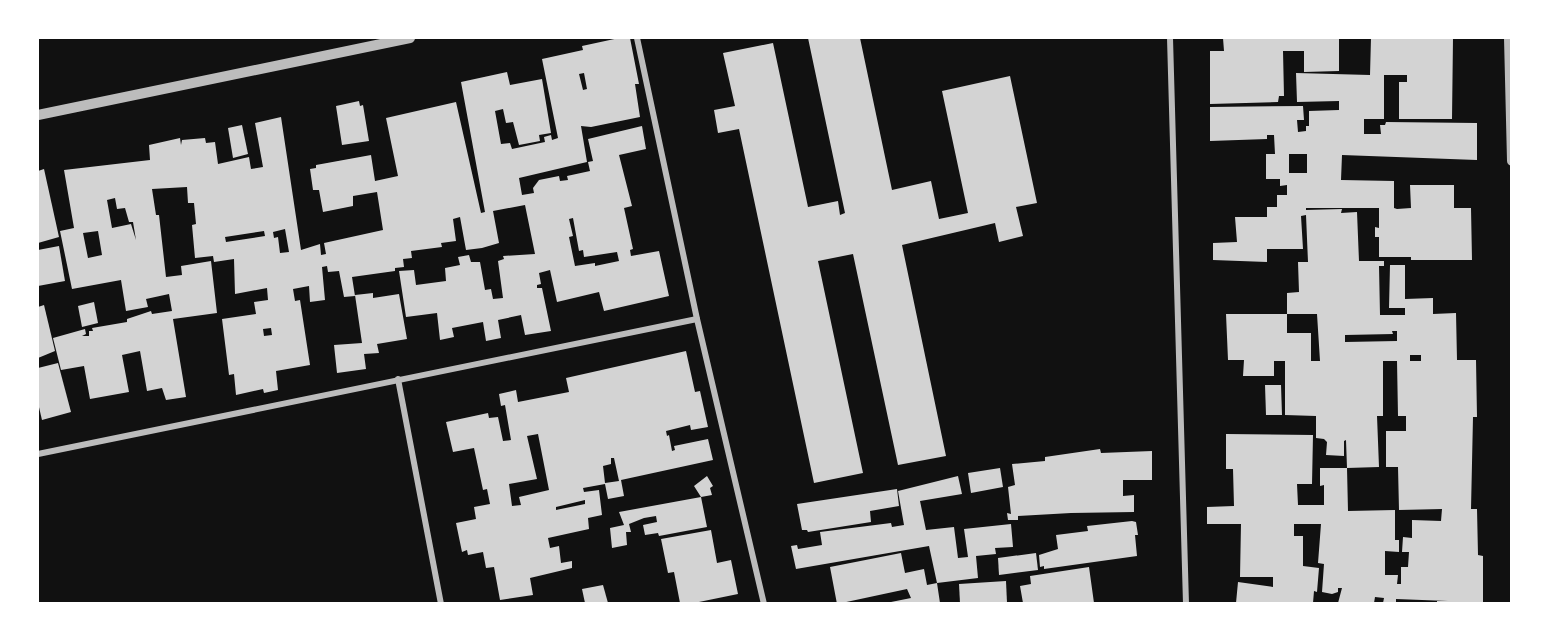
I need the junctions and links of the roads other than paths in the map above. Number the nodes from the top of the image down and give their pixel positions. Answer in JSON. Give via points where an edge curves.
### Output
{"nodes":[{"id":1,"x":410,"y":38,"type":"edge"},
{"id":2,"x":637,"y":38,"type":"edge"},
{"id":3,"x":1170,"y":38,"type":"edge"},
{"id":4,"x":1509,"y":38,"type":"edge"},
{"id":5,"x":38,"y":115,"type":"edge"},
{"id":6,"x":1512,"y":161,"type":"edge"},
{"id":7,"x":697,"y":319,"type":"junction"},
{"id":8,"x":398,"y":379,"type":"junction"},
{"id":9,"x":38,"y":454,"type":"edge"},
{"id":10,"x":441,"y":603,"type":"edge"},
{"id":11,"x":764,"y":603,"type":"edge"},
{"id":12,"x":1186,"y":603,"type":"edge"}],
"edges":[{"from":1,"to":5,"type":"street"},
{"from":2,"to":7,"type":"street"},
{"from":3,"to":12,"type":"street"},
{"from":4,"to":6,"type":"street"},
{"from":7,"to":8,"type":"street"},
{"from":7,"to":11,"type":"street"},
{"from":8,"to":9,"type":"street"},
{"from":8,"to":10,"type":"street"}]}
